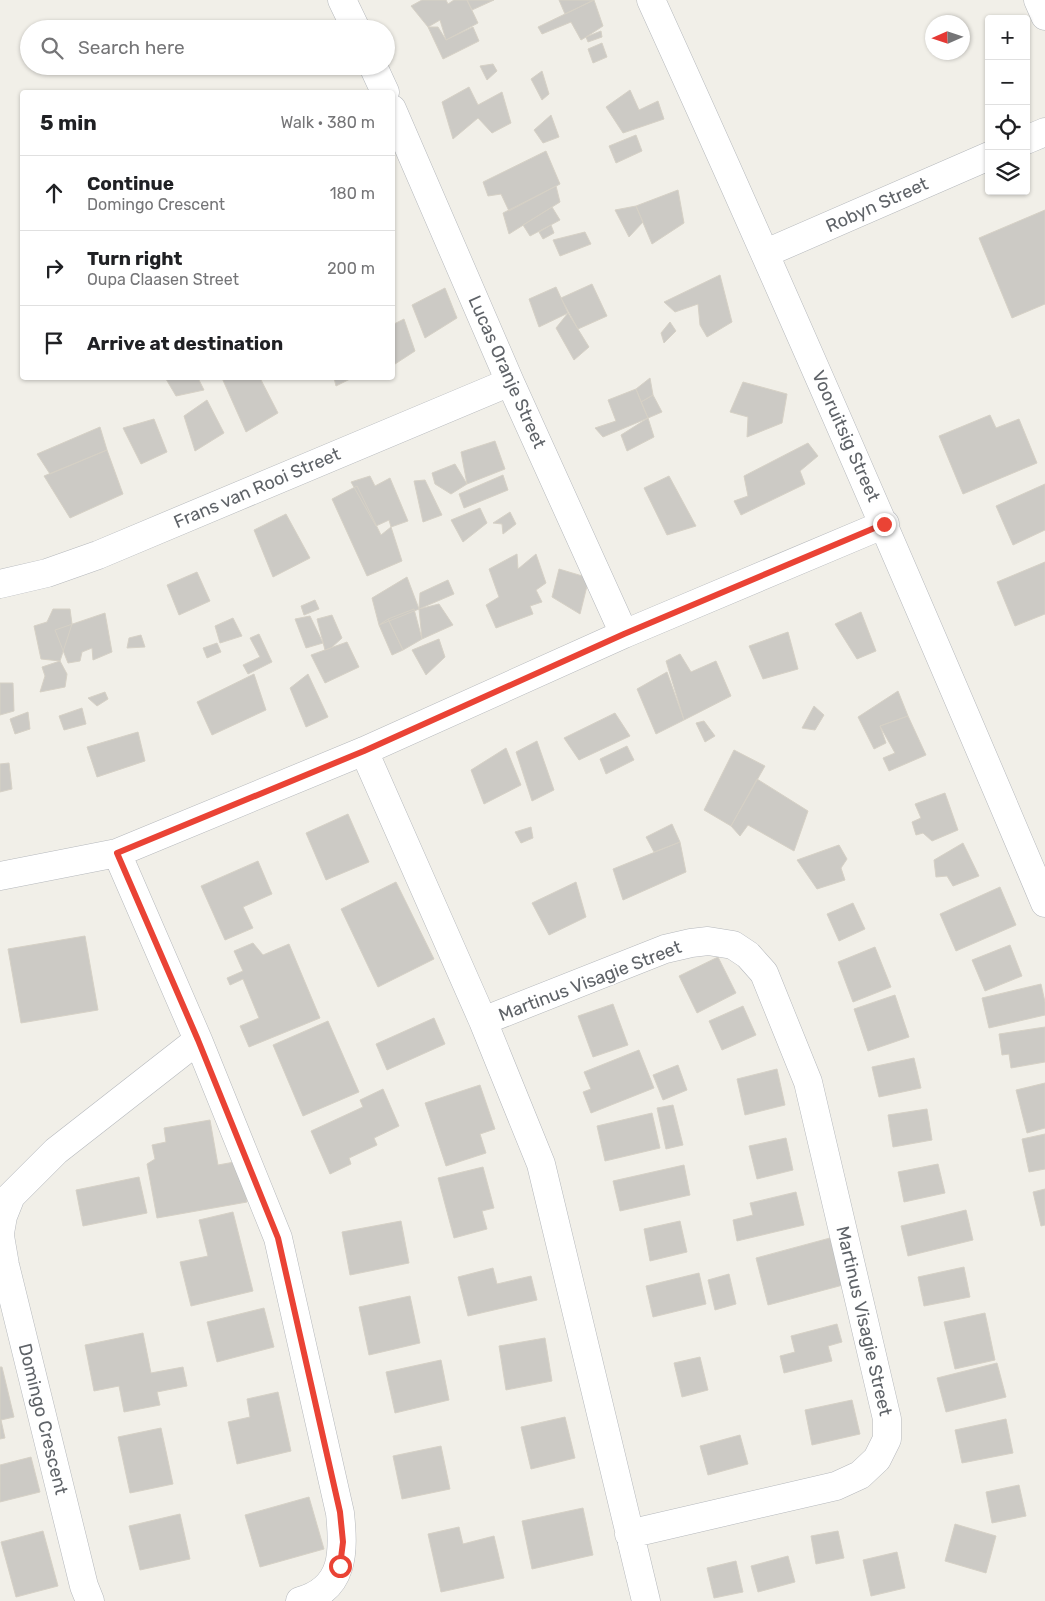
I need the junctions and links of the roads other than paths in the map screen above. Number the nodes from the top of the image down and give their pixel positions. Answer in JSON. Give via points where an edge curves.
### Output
{"nodes":[{"id":1,"x":342,"y":0,"type":"edge"},
{"id":2,"x":651,"y":0,"type":"edge"},
{"id":3,"x":1038,"y":0,"type":"edge"},
{"id":4,"x":1045,"y":16,"type":"edge"},
{"id":5,"x":352,"y":20,"type":"edge"},
{"id":6,"x":377,"y":75,"type":"edge"},
{"id":7,"x":384,"y":90,"type":"edge"},
{"id":8,"x":395,"y":116,"type":"edge"},
{"id":9,"x":1045,"y":132,"type":"edge"},
{"id":10,"x":1030,"y":138,"type":"edge"},
{"id":11,"x":985,"y":158,"type":"edge"},
{"id":12,"x":766,"y":253,"type":"junction"},
{"id":13,"x":510,"y":382,"type":"junction"},
{"id":14,"x":884,"y":524,"type":"junction"},
{"id":15,"x":0,"y":584,"type":"edge"},
{"id":16,"x":624,"y":634,"type":"junction"},
{"id":17,"x":364,"y":751,"type":"junction"},
{"id":18,"x":117,"y":853,"type":"junction"},
{"id":19,"x":0,"y":876,"type":"edge"},
{"id":20,"x":1045,"y":903,"type":"edge"},
{"id":21,"x":483,"y":1021,"type":"junction"},
{"id":22,"x":198,"y":1040,"type":"junction"},
{"id":23,"x":0,"y":1234,"type":"edge"},
{"id":24,"x":629,"y":1534,"type":"junction"},
{"id":25,"x":90,"y":1601,"type":"edge"},
{"id":26,"x":300,"y":1601,"type":"edge"},
{"id":27,"x":646,"y":1601,"type":"edge"}],
"edges":[{"from":1,"to":5,"type":"street"},
{"from":2,"to":12,"type":"street","name":"Vooruitsig Street"},
{"from":3,"to":4,"type":"street"},
{"from":6,"to":7,"type":"street"},
{"from":8,"to":13,"type":"street","name":"Lucas Oranje Street"},
{"from":9,"to":10,"type":"street"},
{"from":11,"to":12,"type":"street","name":"Robyn Street"},
{"from":12,"to":14,"type":"street","name":"Vooruitsig Street"},
{"from":13,"to":15,"type":"street","name":"Frans van Rooi Street","via":[[98,555],[48,573]]},
{"from":13,"to":16,"type":"street","name":"Lucas Oranje Street"},
{"from":14,"to":16,"type":"street"},
{"from":14,"to":20,"type":"street","name":"Vooruitsig Street"},
{"from":16,"to":17,"type":"street"},
{"from":17,"to":18,"type":"street"},
{"from":17,"to":21,"type":"street","name":"Martinus Visagie Street"},
{"from":18,"to":19,"type":"street"},
{"from":18,"to":22,"type":"street"},
{"from":21,"to":24,"type":"street","name":"Martinus Visagie Street","via":[[541,1164]]},
{"from":21,"to":24,"type":"street","name":"Martinus Visagie Street","via":[[665,949],[708,941],[733,945],[764,973],[808,1082],[877,1367],[887,1418],[886,1439],[877,1459],[860,1475],[836,1486]]},
{"from":22,"to":23,"type":"street","name":"Domingo Crescent","via":[[56,1151],[10,1196],[2,1216]]},
{"from":22,"to":26,"type":"street","via":[[278,1238],[340,1512],[343,1542],[340,1566],[333,1580],[315,1597]]},
{"from":23,"to":25,"type":"street","name":"Domingo Crescent","via":[[5,1265]]},
{"from":24,"to":27,"type":"street"}]}
